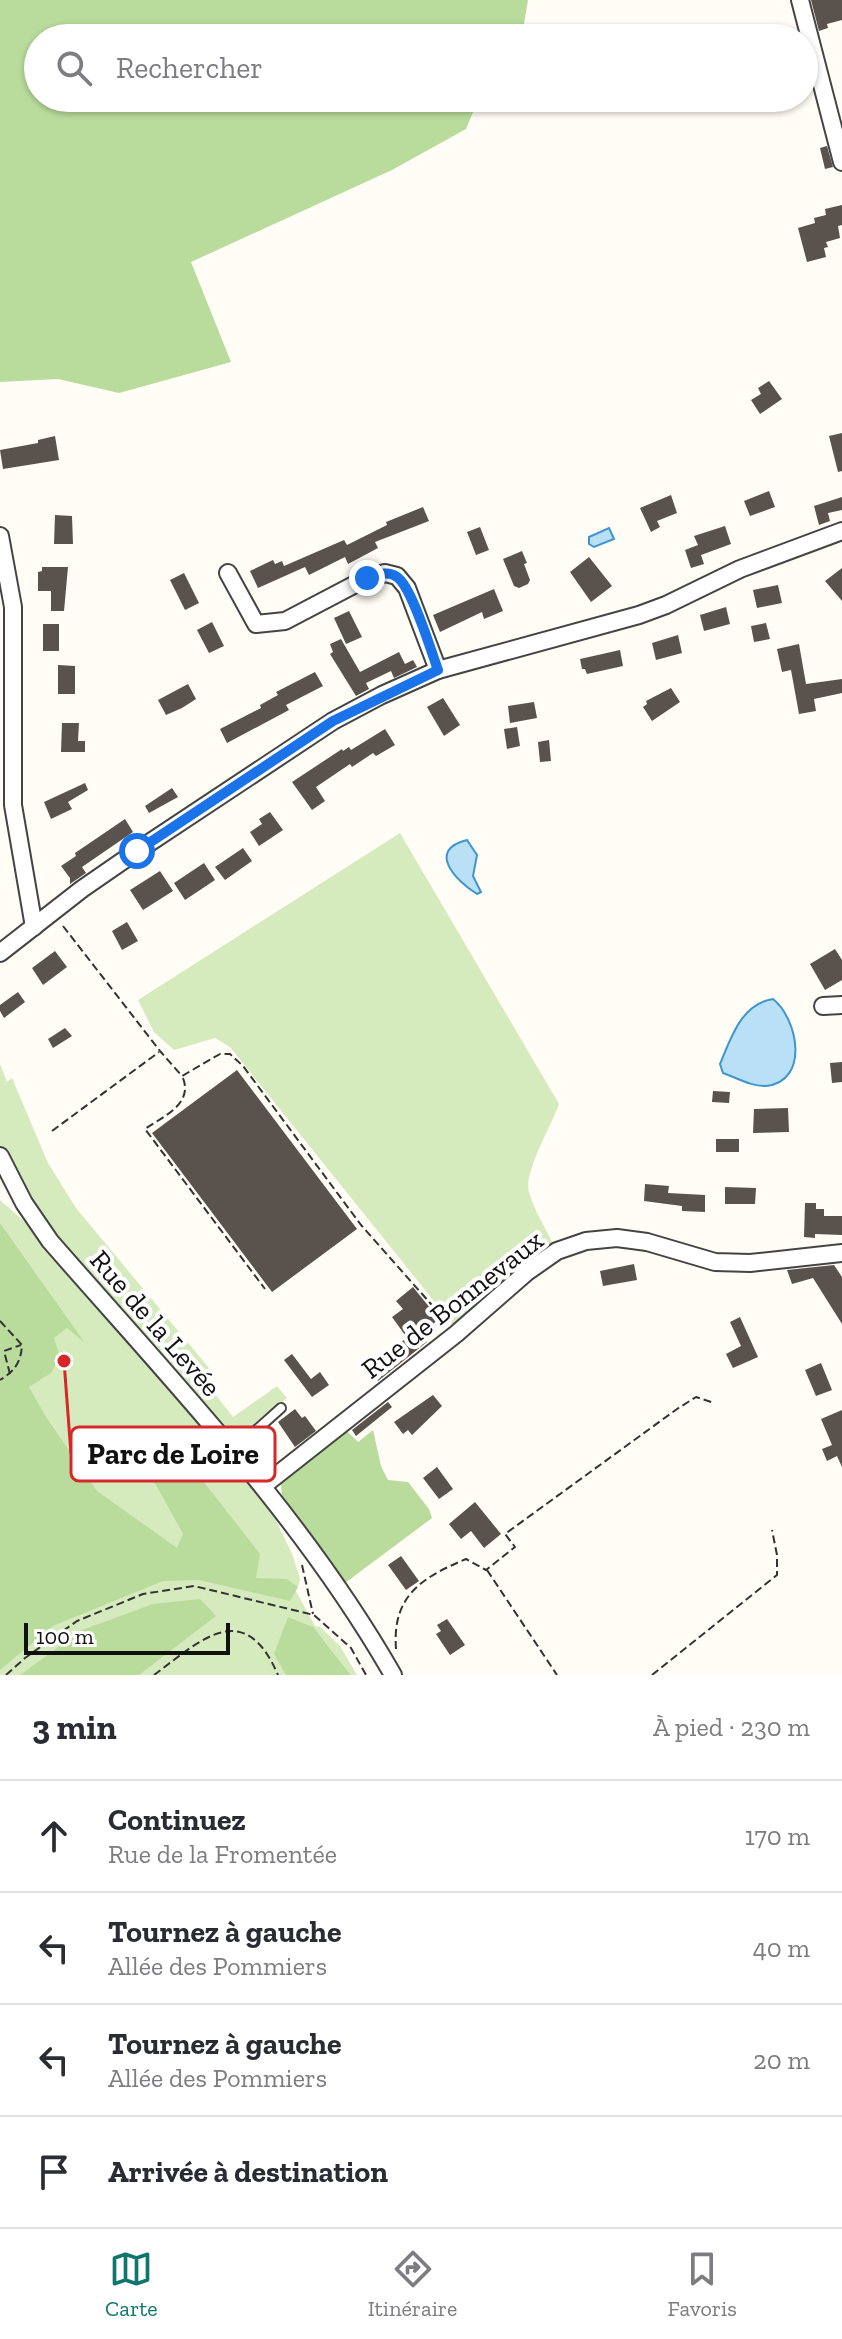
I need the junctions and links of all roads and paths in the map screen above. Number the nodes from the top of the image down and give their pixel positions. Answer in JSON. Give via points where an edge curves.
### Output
{"nodes":[{"id":1,"x":800,"y":0,"type":"edge"},
{"id":2,"x":806,"y":24,"type":"edge"},
{"id":3,"x":818,"y":69,"type":"edge"},
{"id":4,"x":842,"y":162,"type":"edge"},
{"id":5,"x":842,"y":531,"type":"edge"},
{"id":6,"x":0,"y":536,"type":"edge"},
{"id":7,"x":228,"y":573,"type":"dead end"},
{"id":8,"x":438,"y":670,"type":"junction"},
{"id":9,"x":53,"y":912,"type":"junction"},
{"id":10,"x":34,"y":927,"type":"junction"},
{"id":11,"x":0,"y":953,"type":"edge"},
{"id":12,"x":842,"y":1005,"type":"edge"},
{"id":13,"x":823,"y":1006,"type":"dead end"},
{"id":14,"x":160,"y":1051,"type":"junction"},
{"id":15,"x":182,"y":1076,"type":"junction"},
{"id":16,"x":52,"y":1131,"type":"dead end"},
{"id":17,"x":0,"y":1156,"type":"edge"},
{"id":18,"x":842,"y":1253,"type":"edge"},
{"id":19,"x":265,"y":1289,"type":"dead end"},
{"id":20,"x":0,"y":1321,"type":"edge"},
{"id":21,"x":456,"y":1334,"type":"junction"},
{"id":22,"x":22,"y":1345,"type":"junction"},
{"id":23,"x":10,"y":1374,"type":"junction"},
{"id":24,"x":0,"y":1380,"type":"edge"},
{"id":25,"x":714,"y":1403,"type":"dead end"},
{"id":26,"x":281,"y":1408,"type":"dead end"},
{"id":27,"x":233,"y":1451,"type":"junction"},
{"id":28,"x":263,"y":1486,"type":"junction"},
{"id":29,"x":772,"y":1530,"type":"dead end"},
{"id":30,"x":300,"y":1559,"type":"dead end"},
{"id":31,"x":486,"y":1570,"type":"junction"},
{"id":32,"x":314,"y":1615,"type":"junction"},
{"id":33,"x":396,"y":1651,"type":"dead end"},
{"id":34,"x":6,"y":1675,"type":"edge"},
{"id":35,"x":154,"y":1675,"type":"edge"},
{"id":36,"x":278,"y":1675,"type":"edge"},
{"id":37,"x":366,"y":1675,"type":"edge"},
{"id":38,"x":393,"y":1675,"type":"edge"},
{"id":39,"x":557,"y":1675,"type":"edge"},
{"id":40,"x":652,"y":1675,"type":"edge"}],
"edges":[{"from":1,"to":2,"type":"street"},
{"from":3,"to":4,"type":"street"},
{"from":5,"to":8,"type":"street","via":[[639,615]]},
{"from":6,"to":10,"type":"street","via":[[13,607],[13,805]]},
{"from":7,"to":8,"type":"street","via":[[256,624],[285,621],[367,578],[397,576],[407,588]]},
{"from":8,"to":9,"type":"street","via":[[333,721]]},
{"from":9,"to":10,"type":"street"},
{"from":9,"to":14,"type":"path"},
{"from":10,"to":11,"type":"street"},
{"from":12,"to":13,"type":"street"},
{"from":14,"to":15,"type":"path"},
{"from":14,"to":16,"type":"path"},
{"from":15,"to":19,"type":"path","via":[[185,1094],[179,1106],[145,1129]]},
{"from":15,"to":21,"type":"path","via":[[220,1054],[230,1054],[243,1066],[361,1225]]},
{"from":17,"to":27,"type":"street","name":"Rue de la Levée","via":[[50,1241]]},
{"from":18,"to":21,"type":"street","name":"Rue de Bonnevaux","via":[[715,1262],[647,1242],[586,1241],[557,1251],[527,1272]]},
{"from":20,"to":22,"type":"path"},
{"from":21,"to":28,"type":"street","name":"Rue de Bonnevaux"},
{"from":22,"to":23,"type":"path","via":[[22,1359]]},
{"from":22,"to":23,"type":"path","via":[[4,1351]]},
{"from":23,"to":24,"type":"path"},
{"from":25,"to":31,"type":"path","via":[[696,1397],[517,1525],[505,1534],[515,1547]]},
{"from":26,"to":27,"type":"lane"},
{"from":27,"to":28,"type":"street","name":"Rue de la Levée"},
{"from":28,"to":38,"type":"street","name":"Rue de la Levée"},
{"from":29,"to":40,"type":"path","via":[[777,1575]]},
{"from":30,"to":32,"type":"path"},
{"from":31,"to":33,"type":"path","via":[[466,1559],[408,1593]]},
{"from":31,"to":39,"type":"path"},
{"from":32,"to":34,"type":"path","via":[[194,1586],[143,1594],[77,1621]]},
{"from":32,"to":37,"type":"path","via":[[351,1648]]},
{"from":35,"to":36,"type":"path","via":[[210,1634],[230,1630],[247,1633]]}]}
